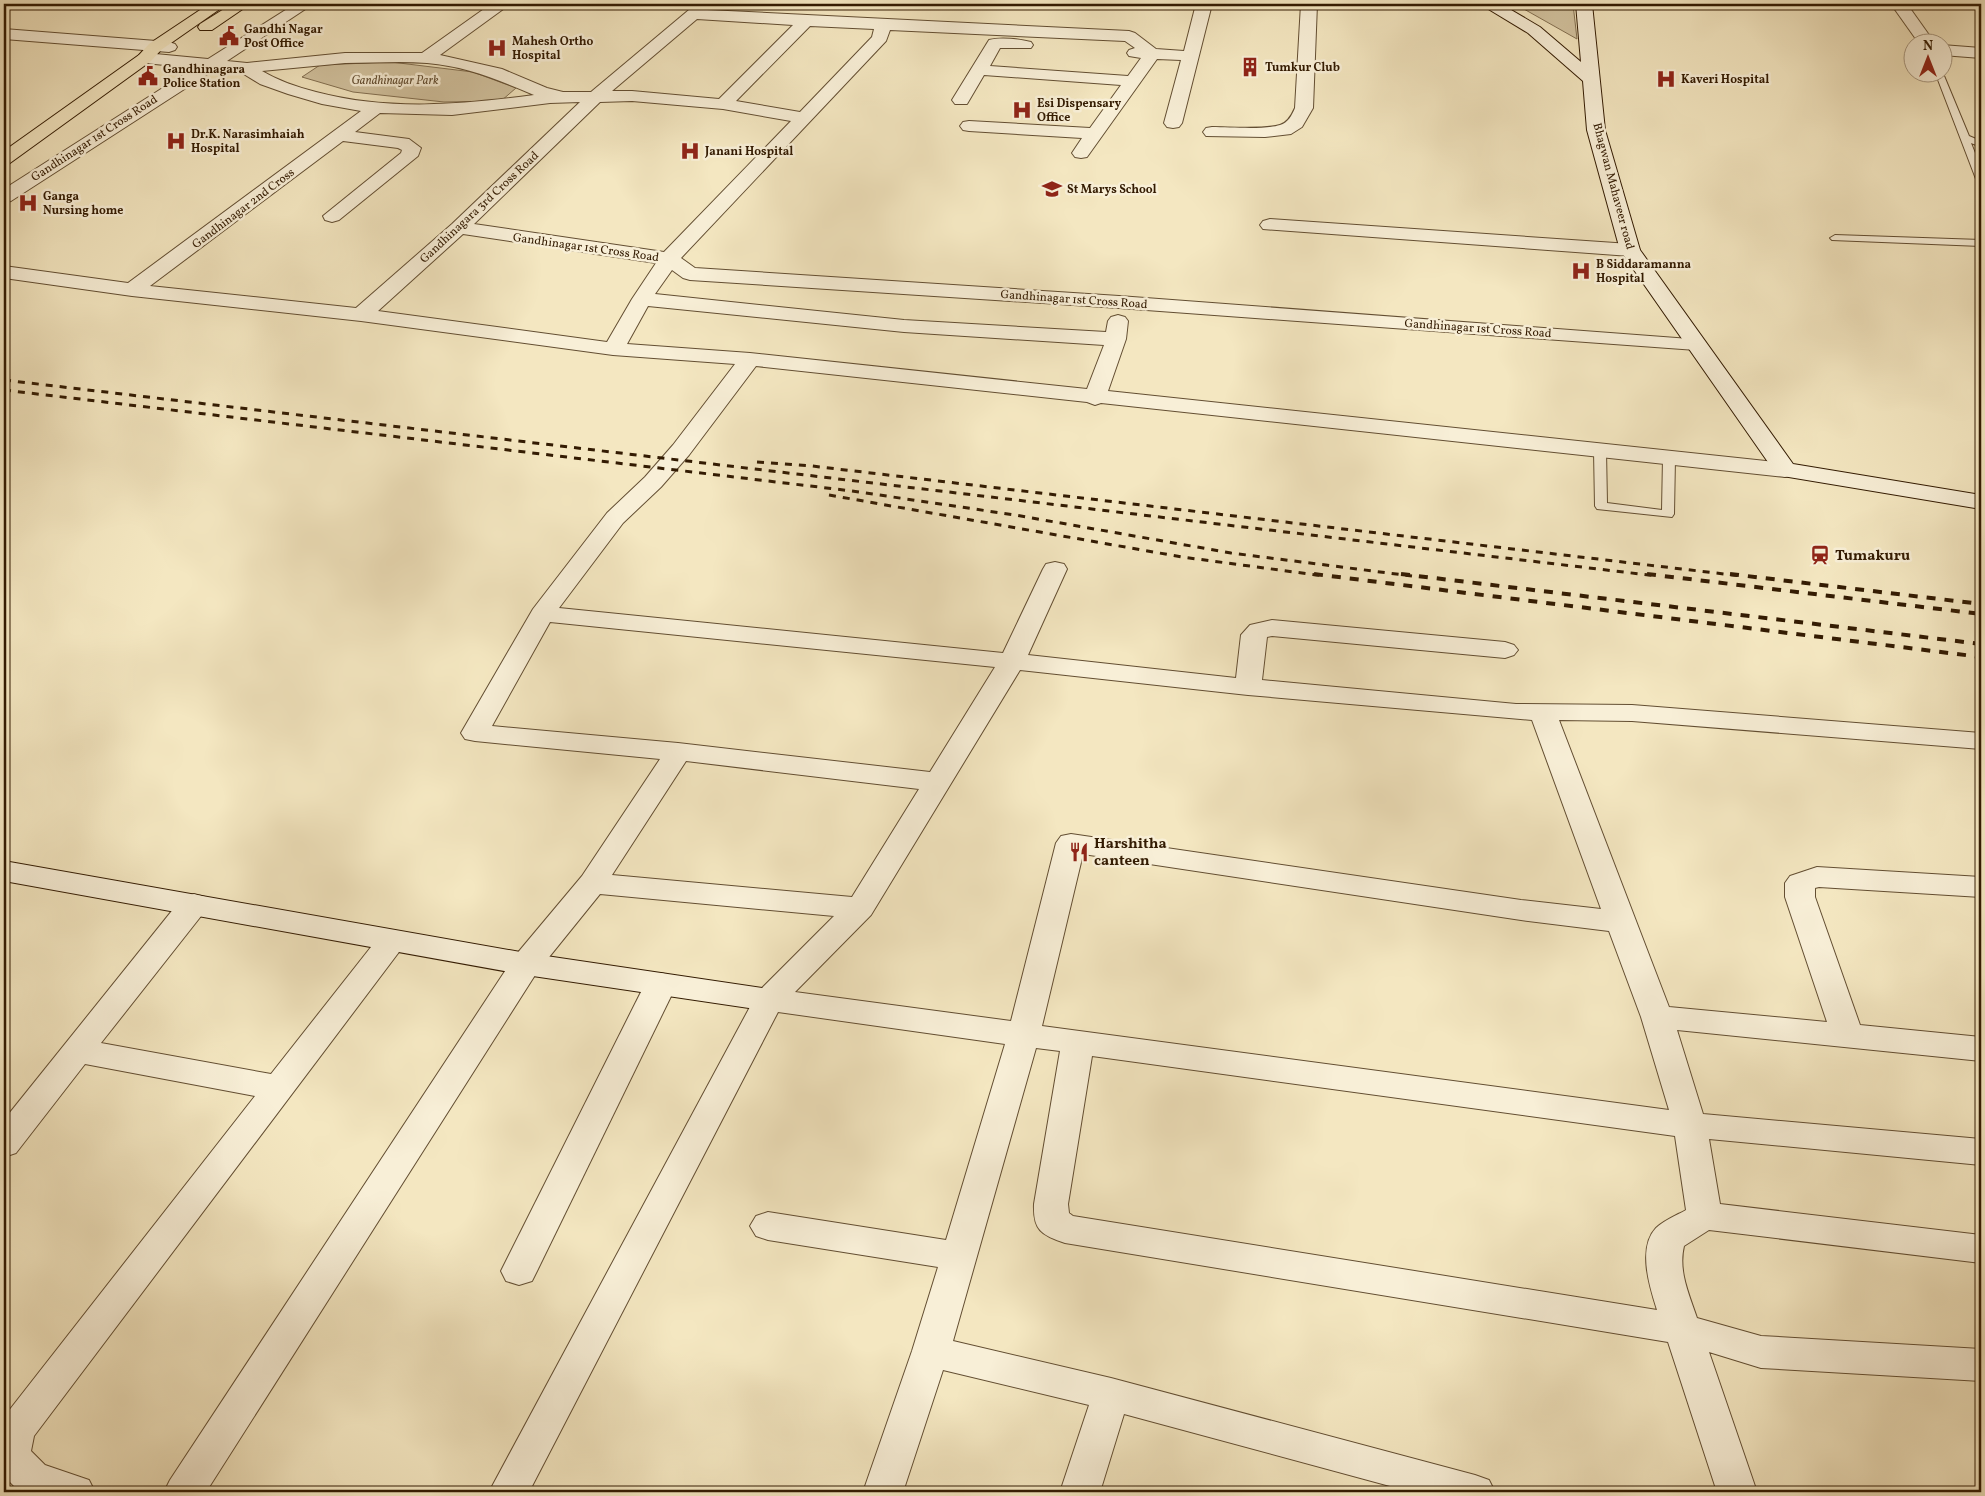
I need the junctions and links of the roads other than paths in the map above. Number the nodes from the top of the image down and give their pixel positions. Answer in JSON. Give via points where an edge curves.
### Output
{"nodes":[{"id":1,"x":220,"y":4,"type":"edge"},
{"id":2,"x":242,"y":4,"type":"edge"},
{"id":3,"x":305,"y":4,"type":"edge"},
{"id":4,"x":500,"y":4,"type":"edge"},
{"id":5,"x":1204,"y":4,"type":"edge"},
{"id":6,"x":1309,"y":4,"type":"edge"},
{"id":7,"x":1490,"y":4,"type":"edge"},
{"id":8,"x":1584,"y":4,"type":"edge"},
{"id":9,"x":1899,"y":4,"type":"edge"},
{"id":10,"x":699,"y":9,"type":"edge"},
{"id":11,"x":806,"y":20,"type":"junction"},
{"id":12,"x":883,"y":24,"type":"junction"},
{"id":13,"x":1919,"y":32,"type":"edge"},
{"id":14,"x":4,"y":34,"type":"edge"},
{"id":15,"x":174,"y":48,"type":"joint"},
{"id":16,"x":1952,"y":51,"type":"edge"},
{"id":17,"x":150,"y":52,"type":"junction"},
{"id":18,"x":1981,"y":53,"type":"edge"},
{"id":19,"x":1152,"y":54,"type":"junction"},
{"id":20,"x":1191,"y":56,"type":"junction"},
{"id":21,"x":426,"y":58,"type":"junction"},
{"id":22,"x":210,"y":63,"type":"junction"},
{"id":23,"x":247,"y":68,"type":"junction"},
{"id":24,"x":979,"y":70,"type":"junction"},
{"id":25,"x":1592,"y":80,"type":"junction"},
{"id":26,"x":1132,"y":81,"type":"junction"},
{"id":27,"x":1943,"y":82,"type":"edge"},
{"id":28,"x":561,"y":97,"type":"junction"},
{"id":29,"x":595,"y":97,"type":"junction"},
{"id":30,"x":961,"y":100,"type":"dead end"},
{"id":31,"x":723,"y":104,"type":"junction"},
{"id":32,"x":377,"y":107,"type":"junction"},
{"id":33,"x":804,"y":118,"type":"junction"},
{"id":34,"x":1173,"y":123,"type":"dead end"},
{"id":35,"x":969,"y":126,"type":"dead end"},
{"id":36,"x":1212,"y":132,"type":"dead end"},
{"id":37,"x":1095,"y":134,"type":"junction"},
{"id":38,"x":340,"y":135,"type":"junction"},
{"id":39,"x":1964,"y":138,"type":"junction"},
{"id":40,"x":1981,"y":144,"type":"edge"},
{"id":41,"x":1081,"y":153,"type":"dead end"},
{"id":42,"x":4,"y":159,"type":"edge"},
{"id":43,"x":1981,"y":179,"type":"edge"},
{"id":44,"x":4,"y":197,"type":"edge"},
{"id":45,"x":332,"y":216,"type":"dead end"},
{"id":46,"x":1270,"y":225,"type":"dead end"},
{"id":47,"x":459,"y":228,"type":"junction"},
{"id":48,"x":1835,"y":238,"type":"dead end"},
{"id":49,"x":1981,"y":243,"type":"edge"},
{"id":50,"x":1630,"y":250,"type":"junction"},
{"id":51,"x":669,"y":260,"type":"junction"},
{"id":52,"x":4,"y":272,"type":"edge"},
{"id":53,"x":132,"y":290,"type":"junction"},
{"id":54,"x":642,"y":299,"type":"junction"},
{"id":55,"x":1119,"y":302,"type":"junction"},
{"id":56,"x":361,"y":315,"type":"junction"},
{"id":57,"x":1116,"y":339,"type":"junction"},
{"id":58,"x":1696,"y":344,"type":"junction"},
{"id":59,"x":613,"y":349,"type":"junction"},
{"id":60,"x":750,"y":360,"type":"junction"},
{"id":61,"x":1095,"y":398,"type":"junction"},
{"id":62,"x":1600,"y":451,"type":"junction"},
{"id":63,"x":1670,"y":458,"type":"junction"},
{"id":64,"x":1785,"y":470,"type":"junction"},
{"id":65,"x":1981,"y":502,"type":"edge"},
{"id":66,"x":1055,"y":569,"type":"dead end"},
{"id":67,"x":542,"y":614,"type":"junction"},
{"id":68,"x":1505,"y":650,"type":"dead end"},
{"id":69,"x":1012,"y":661,"type":"junction"},
{"id":70,"x":1248,"y":687,"type":"junction"},
{"id":71,"x":1542,"y":712,"type":"junction"},
{"id":72,"x":1981,"y":740,"type":"edge"},
{"id":73,"x":678,"y":752,"type":"junction"},
{"id":74,"x":937,"y":782,"type":"junction"},
{"id":75,"x":4,"y":870,"type":"edge"},
{"id":76,"x":592,"y":883,"type":"junction"},
{"id":77,"x":1981,"y":887,"type":"edge"},
{"id":78,"x":194,"y":904,"type":"junction"},
{"id":79,"x":860,"y":908,"type":"junction"},
{"id":80,"x":1622,"y":922,"type":"junction"},
{"id":81,"x":394,"y":940,"type":"junction"},
{"id":82,"x":526,"y":964,"type":"junction"},
{"id":83,"x":661,"y":984,"type":"junction"},
{"id":84,"x":769,"y":1000,"type":"junction"},
{"id":85,"x":1657,"y":1017,"type":"junction"},
{"id":86,"x":1024,"y":1035,"type":"junction"},
{"id":87,"x":1847,"y":1035,"type":"junction"},
{"id":88,"x":1078,"y":1042,"type":"junction"},
{"id":89,"x":1981,"y":1049,"type":"edge"},
{"id":90,"x":78,"y":1051,"type":"junction"},
{"id":91,"x":280,"y":1088,"type":"junction"},
{"id":92,"x":1690,"y":1125,"type":"junction"},
{"id":93,"x":4,"y":1144,"type":"edge"},
{"id":94,"x":1981,"y":1152,"type":"edge"},
{"id":95,"x":1704,"y":1216,"type":"junction"},
{"id":96,"x":768,"y":1226,"type":"dead end"},
{"id":97,"x":1981,"y":1248,"type":"edge"},
{"id":98,"x":959,"y":1256,"type":"junction"},
{"id":99,"x":520,"y":1271,"type":"dead end"},
{"id":100,"x":1682,"y":1329,"type":"junction"},
{"id":101,"x":931,"y":1351,"type":"junction"},
{"id":102,"x":1981,"y":1365,"type":"edge"},
{"id":103,"x":1111,"y":1394,"type":"junction"},
{"id":104,"x":75,"y":1492,"type":"edge"},
{"id":105,"x":184,"y":1492,"type":"edge"},
{"id":106,"x":509,"y":1492,"type":"edge"},
{"id":107,"x":883,"y":1492,"type":"edge"},
{"id":108,"x":1080,"y":1492,"type":"edge"},
{"id":109,"x":1474,"y":1492,"type":"edge"},
{"id":110,"x":1736,"y":1492,"type":"edge"}],
"edges":[{"from":1,"to":17,"type":"main road"},
{"from":2,"to":15,"type":"main road"},
{"from":3,"to":22,"type":"street","name":"Gandhinagar 1st Cross Road"},
{"from":4,"to":21,"type":"street"},
{"from":5,"to":20,"type":"street"},
{"from":6,"to":36,"type":"street","via":[[1304,108],[1296,124],[1285,130],[1265,132]]},
{"from":7,"to":25,"type":"street","via":[[1534,30]]},
{"from":8,"to":25,"type":"street","name":"Bhagwan Mahaveer road"},
{"from":9,"to":13,"type":"street"},
{"from":10,"to":11,"type":"street"},
{"from":10,"to":29,"type":"street","name":"Gandhinagara 3rd Cross Road"},
{"from":11,"to":12,"type":"street"},
{"from":11,"to":31,"type":"street"},
{"from":12,"to":19,"type":"street","via":[[1129,36]]},
{"from":12,"to":33,"type":"street","via":[[880,38]]},
{"from":14,"to":17,"type":"street"},
{"from":15,"to":17,"type":"street"},
{"from":16,"to":18,"type":"street"},
{"from":17,"to":22,"type":"street"},
{"from":17,"to":42,"type":"main road"},
{"from":19,"to":20,"type":"street"},
{"from":19,"to":24,"type":"street","via":[[995,43]]},
{"from":19,"to":26,"type":"street"},
{"from":20,"to":34,"type":"street"},
{"from":21,"to":23,"type":"street","via":[[345,58]]},
{"from":21,"to":28,"type":"street","via":[[496,73]]},
{"from":22,"to":23,"type":"street"},
{"from":22,"to":44,"type":"street","name":"Gandhinagar 1st Cross Road"},
{"from":23,"to":32,"type":"street","via":[[276,85],[309,96]]},
{"from":24,"to":26,"type":"street"},
{"from":24,"to":30,"type":"street"},
{"from":25,"to":50,"type":"street","name":"Bhagwan Mahaveer road","via":[[1596,130]]},
{"from":26,"to":37,"type":"street"},
{"from":27,"to":39,"type":"lane"},
{"from":28,"to":29,"type":"street"},
{"from":28,"to":32,"type":"street","via":[[474,108],[401,110]]},
{"from":29,"to":31,"type":"street","via":[[632,96]]},
{"from":29,"to":47,"type":"street","name":"Gandhinagara 3rd Cross Road"},
{"from":31,"to":33,"type":"street"},
{"from":32,"to":38,"type":"street","name":"Gandhinagar 2nd Cross"},
{"from":33,"to":51,"type":"street"},
{"from":35,"to":37,"type":"street"},
{"from":37,"to":41,"type":"street"},
{"from":38,"to":45,"type":"street","via":[[403,143],[412,148],[409,156]]},
{"from":38,"to":53,"type":"street","name":"Gandhinagar 2nd Cross"},
{"from":39,"to":40,"type":"lane"},
{"from":39,"to":43,"type":"lane"},
{"from":46,"to":50,"type":"street"},
{"from":47,"to":51,"type":"street","name":"Gandhinagar 1st Cross Road"},
{"from":47,"to":56,"type":"street","name":"Gandhinagara 3rd Cross Road"},
{"from":48,"to":49,"type":"lane"},
{"from":50,"to":58,"type":"street","name":"Bhagwan Mahaveer road"},
{"from":51,"to":54,"type":"street"},
{"from":51,"to":55,"type":"street","name":"Gandhinagar 1st Cross Road","via":[[690,274]]},
{"from":52,"to":53,"type":"street"},
{"from":53,"to":56,"type":"street"},
{"from":54,"to":57,"type":"street","via":[[904,326]]},
{"from":54,"to":59,"type":"street"},
{"from":55,"to":57,"type":"street"},
{"from":55,"to":58,"type":"street","name":"Gandhinagar 1st Cross Road"},
{"from":56,"to":59,"type":"street"},
{"from":57,"to":61,"type":"street"},
{"from":58,"to":64,"type":"street","name":"Bhagwan Mahaveer road"},
{"from":59,"to":60,"type":"street"},
{"from":60,"to":61,"type":"street"},
{"from":60,"to":67,"type":"street","via":[[681,450],[615,518]]},
{"from":61,"to":62,"type":"street"},
{"from":62,"to":63,"type":"street"},
{"from":62,"to":63,"type":"lane","via":[[1601,506],[1668,514]]},
{"from":63,"to":64,"type":"street"},
{"from":64,"to":65,"type":"street"},
{"from":66,"to":69,"type":"street"},
{"from":67,"to":69,"type":"street"},
{"from":67,"to":73,"type":"street","via":[[475,733]]},
{"from":68,"to":70,"type":"street","via":[[1272,628],[1254,635]]},
{"from":69,"to":70,"type":"street"},
{"from":69,"to":74,"type":"street"},
{"from":70,"to":71,"type":"street"},
{"from":71,"to":72,"type":"street","via":[[1632,713]]},
{"from":71,"to":80,"type":"street"},
{"from":73,"to":74,"type":"street"},
{"from":73,"to":76,"type":"street"},
{"from":74,"to":79,"type":"street"},
{"from":75,"to":78,"type":"street"},
{"from":76,"to":79,"type":"street"},
{"from":76,"to":82,"type":"street"},
{"from":77,"to":87,"type":"street","via":[[1817,877],[1800,883],[1800,897]]},
{"from":78,"to":81,"type":"street"},
{"from":78,"to":90,"type":"street"},
{"from":79,"to":84,"type":"street"},
{"from":80,"to":85,"type":"street"},
{"from":80,"to":86,"type":"street","via":[[1071,843]]},
{"from":81,"to":82,"type":"street"},
{"from":81,"to":91,"type":"street"},
{"from":82,"to":83,"type":"street"},
{"from":82,"to":105,"type":"street"},
{"from":83,"to":84,"type":"street"},
{"from":83,"to":99,"type":"street"},
{"from":84,"to":86,"type":"street"},
{"from":84,"to":106,"type":"street"},
{"from":85,"to":87,"type":"street"},
{"from":85,"to":92,"type":"street"},
{"from":86,"to":88,"type":"street"},
{"from":86,"to":98,"type":"street"},
{"from":87,"to":89,"type":"street"},
{"from":88,"to":92,"type":"street"},
{"from":88,"to":100,"type":"street","via":[[1051,1204],[1051,1220],[1065,1229]]},
{"from":90,"to":91,"type":"street"},
{"from":90,"to":93,"type":"street"},
{"from":91,"to":104,"type":"street","via":[[16,1430],[10,1457],[32,1478]]},
{"from":92,"to":94,"type":"street"},
{"from":92,"to":95,"type":"street"},
{"from":95,"to":97,"type":"street"},
{"from":95,"to":100,"type":"street","via":[[1668,1238],[1663,1260],[1667,1284]]},
{"from":96,"to":98,"type":"street"},
{"from":98,"to":101,"type":"street"},
{"from":100,"to":102,"type":"street","via":[[1761,1352]]},
{"from":100,"to":110,"type":"street"},
{"from":101,"to":103,"type":"street"},
{"from":101,"to":107,"type":"street"},
{"from":103,"to":108,"type":"street"},
{"from":103,"to":109,"type":"street"}]}
